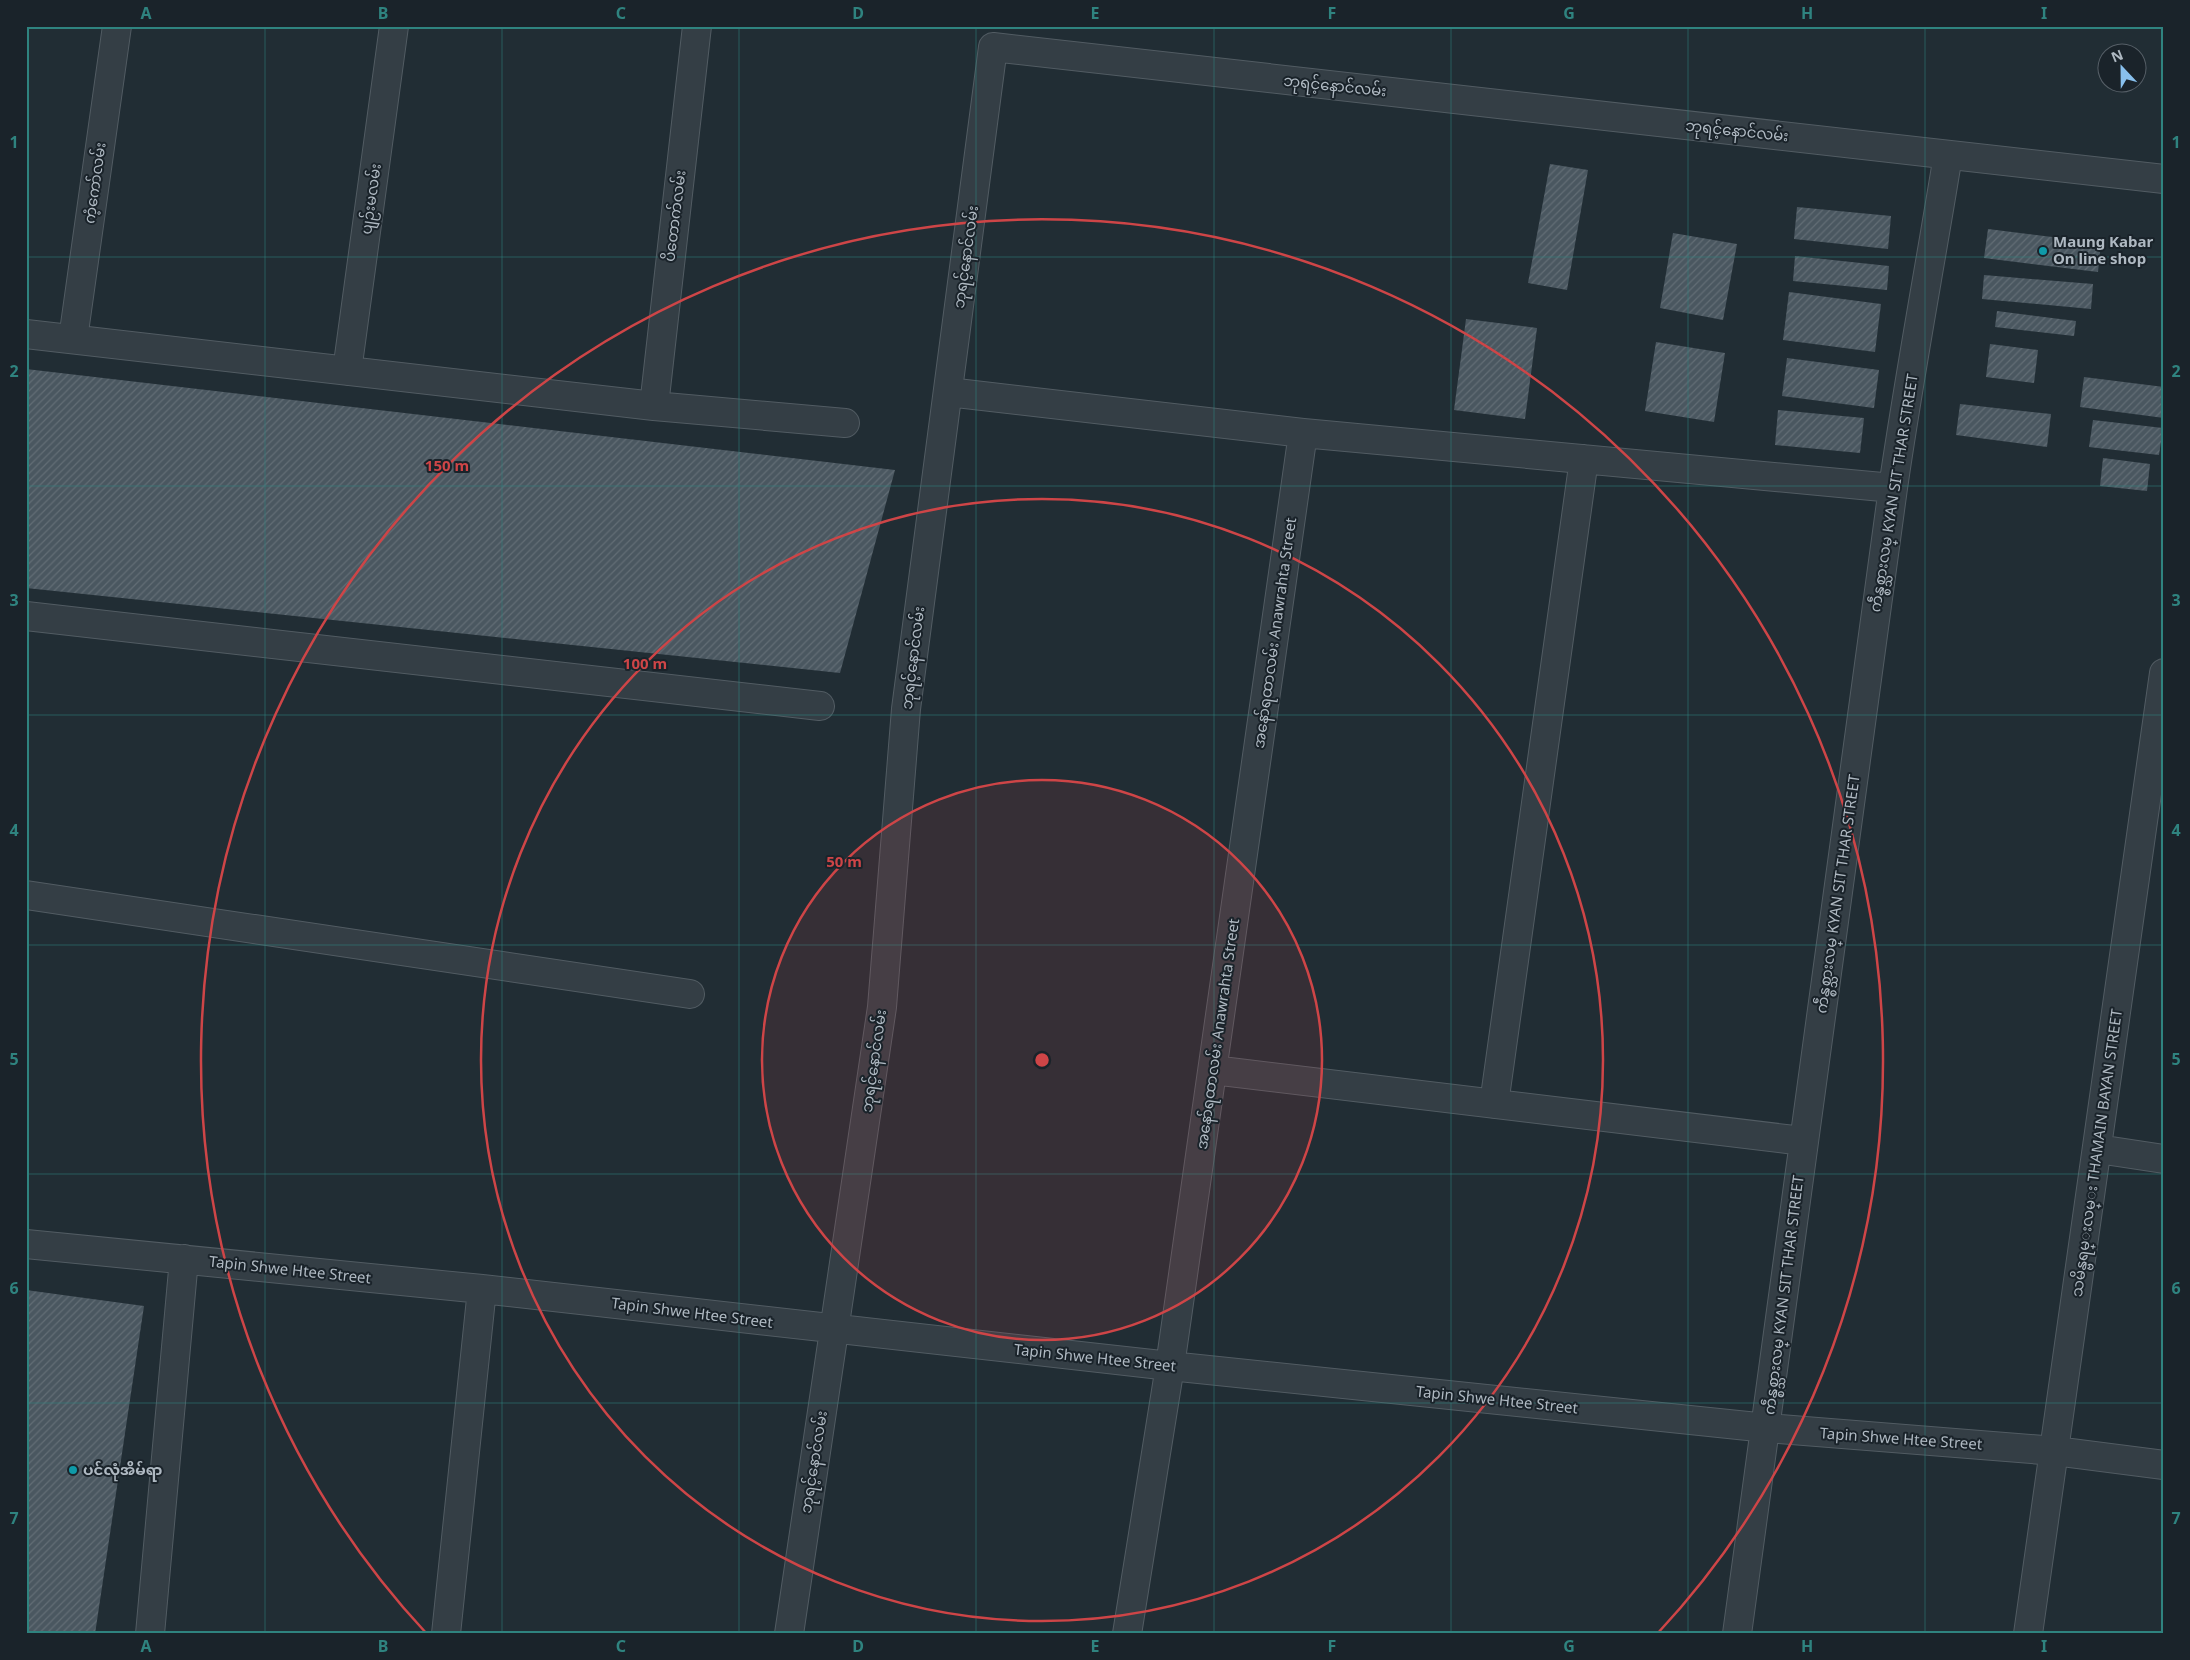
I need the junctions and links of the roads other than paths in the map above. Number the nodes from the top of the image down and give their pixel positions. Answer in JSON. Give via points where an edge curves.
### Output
{"nodes":[{"id":1,"x":116,"y":26,"type":"edge"},
{"id":2,"x":394,"y":26,"type":"edge"},
{"id":3,"x":697,"y":26,"type":"edge"},
{"id":4,"x":994,"y":37,"type":"edge"},
{"id":5,"x":1948,"y":155,"type":"junction"},
{"id":6,"x":2164,"y":179,"type":"edge"},
{"id":7,"x":26,"y":334,"type":"edge"},
{"id":8,"x":74,"y":339,"type":"junction"},
{"id":9,"x":347,"y":371,"type":"junction"},
{"id":10,"x":948,"y":392,"type":"junction"},
{"id":11,"x":654,"y":406,"type":"junction"},
{"id":12,"x":845,"y":423,"type":"dead end"},
{"id":13,"x":1303,"y":433,"type":"junction"},
{"id":14,"x":1584,"y":459,"type":"junction"},
{"id":15,"x":1893,"y":488,"type":"junction"},
{"id":16,"x":26,"y":616,"type":"edge"},
{"id":17,"x":2164,"y":673,"type":"edge"},
{"id":18,"x":820,"y":706,"type":"dead end"},
{"id":19,"x":26,"y":894,"type":"edge"},
{"id":20,"x":690,"y":994,"type":"dead end"},
{"id":21,"x":1213,"y":1070,"type":"junction"},
{"id":22,"x":1494,"y":1104,"type":"junction"},
{"id":23,"x":1803,"y":1141,"type":"junction"},
{"id":24,"x":2098,"y":1149,"type":"junction"},
{"id":25,"x":2164,"y":1159,"type":"edge"},
{"id":26,"x":26,"y":1244,"type":"edge"},
{"id":27,"x":184,"y":1259,"type":"junction"},
{"id":28,"x":482,"y":1289,"type":"junction"},
{"id":29,"x":834,"y":1329,"type":"junction"},
{"id":30,"x":1170,"y":1366,"type":"junction"},
{"id":31,"x":1767,"y":1428,"type":"junction"},
{"id":32,"x":2055,"y":1450,"type":"junction"},
{"id":33,"x":2164,"y":1465,"type":"edge"},
{"id":34,"x":150,"y":1634,"type":"edge"},
{"id":35,"x":446,"y":1634,"type":"edge"},
{"id":36,"x":788,"y":1634,"type":"edge"},
{"id":37,"x":1127,"y":1634,"type":"edge"},
{"id":38,"x":1737,"y":1634,"type":"edge"},
{"id":39,"x":2028,"y":1634,"type":"edge"}],
"edges":[{"from":1,"to":8,"type":"street","name":"ကံ့ကော်လမ်း"},
{"from":2,"to":9,"type":"street","name":"ပျဉ်းမလမ်း"},
{"from":3,"to":11,"type":"street","name":"ပိတောက်လမ်း"},
{"from":4,"to":5,"type":"street","name":"ဘုရင့်နောင်လမ်း"},
{"from":4,"to":10,"type":"street","name":"ဘုရင့်နောင်လမ်း"},
{"from":5,"to":6,"type":"street","name":"ဘုရင့်နောင်လမ်း"},
{"from":5,"to":15,"type":"street","name":"ကဵန္စစ္သားလမ္ KYAN SIT THAR STREET"},
{"from":7,"to":8,"type":"street"},
{"from":8,"to":9,"type":"street"},
{"from":9,"to":11,"type":"street"},
{"from":10,"to":13,"type":"street"},
{"from":10,"to":29,"type":"street","name":"ဘုရင့်နောင်လမ်း","via":[[906,709],[882,1007]]},
{"from":11,"to":12,"type":"street"},
{"from":13,"to":14,"type":"street"},
{"from":13,"to":21,"type":"street","name":"အနော်ရထာလမ်း Anawrahta Street"},
{"from":14,"to":15,"type":"street"},
{"from":14,"to":22,"type":"street"},
{"from":15,"to":23,"type":"street","name":"ကဵန္စစ္သားလမ္ KYAN SIT THAR STREET"},
{"from":16,"to":18,"type":"street"},
{"from":17,"to":24,"type":"street","name":"သမိန္ဗရမ္းလမ္း THAMAIN BAYAN STREET"},
{"from":19,"to":20,"type":"street"},
{"from":21,"to":22,"type":"street"},
{"from":21,"to":30,"type":"street","name":"အနော်ရထာလမ်း Anawrahta Street"},
{"from":22,"to":23,"type":"street"},
{"from":23,"to":31,"type":"street","name":"ကဵန္စစ္သားလမ္ KYAN SIT THAR STREET"},
{"from":24,"to":25,"type":"street"},
{"from":24,"to":32,"type":"street","name":"သမိန္ဗရမ္းလမ္း THAMAIN BAYAN STREET"},
{"from":26,"to":27,"type":"street","name":"Tapin Shwe Htee Street"},
{"from":27,"to":28,"type":"street","name":"Tapin Shwe Htee Street"},
{"from":27,"to":34,"type":"street"},
{"from":28,"to":29,"type":"street","name":"Tapin Shwe Htee Street"},
{"from":28,"to":35,"type":"street"},
{"from":29,"to":30,"type":"street","name":"Tapin Shwe Htee Street"},
{"from":29,"to":36,"type":"street","name":"ဘုရင့်နောင်လမ်း"},
{"from":30,"to":31,"type":"street","name":"Tapin Shwe Htee Street"},
{"from":30,"to":37,"type":"street","name":"အနော်ရထာလမ်း Anawrahta Street"},
{"from":31,"to":32,"type":"street","name":"Tapin Shwe Htee Street"},
{"from":31,"to":38,"type":"street","name":"ကဵန္စစ္သားလမ္ KYAN SIT THAR STREET"},
{"from":32,"to":33,"type":"street","name":"Tapin Shwe Htee Street"},
{"from":32,"to":39,"type":"street","name":"သမိန္ဗရမ္းလမ္း THAMAIN BAYAN STREET"}]}
